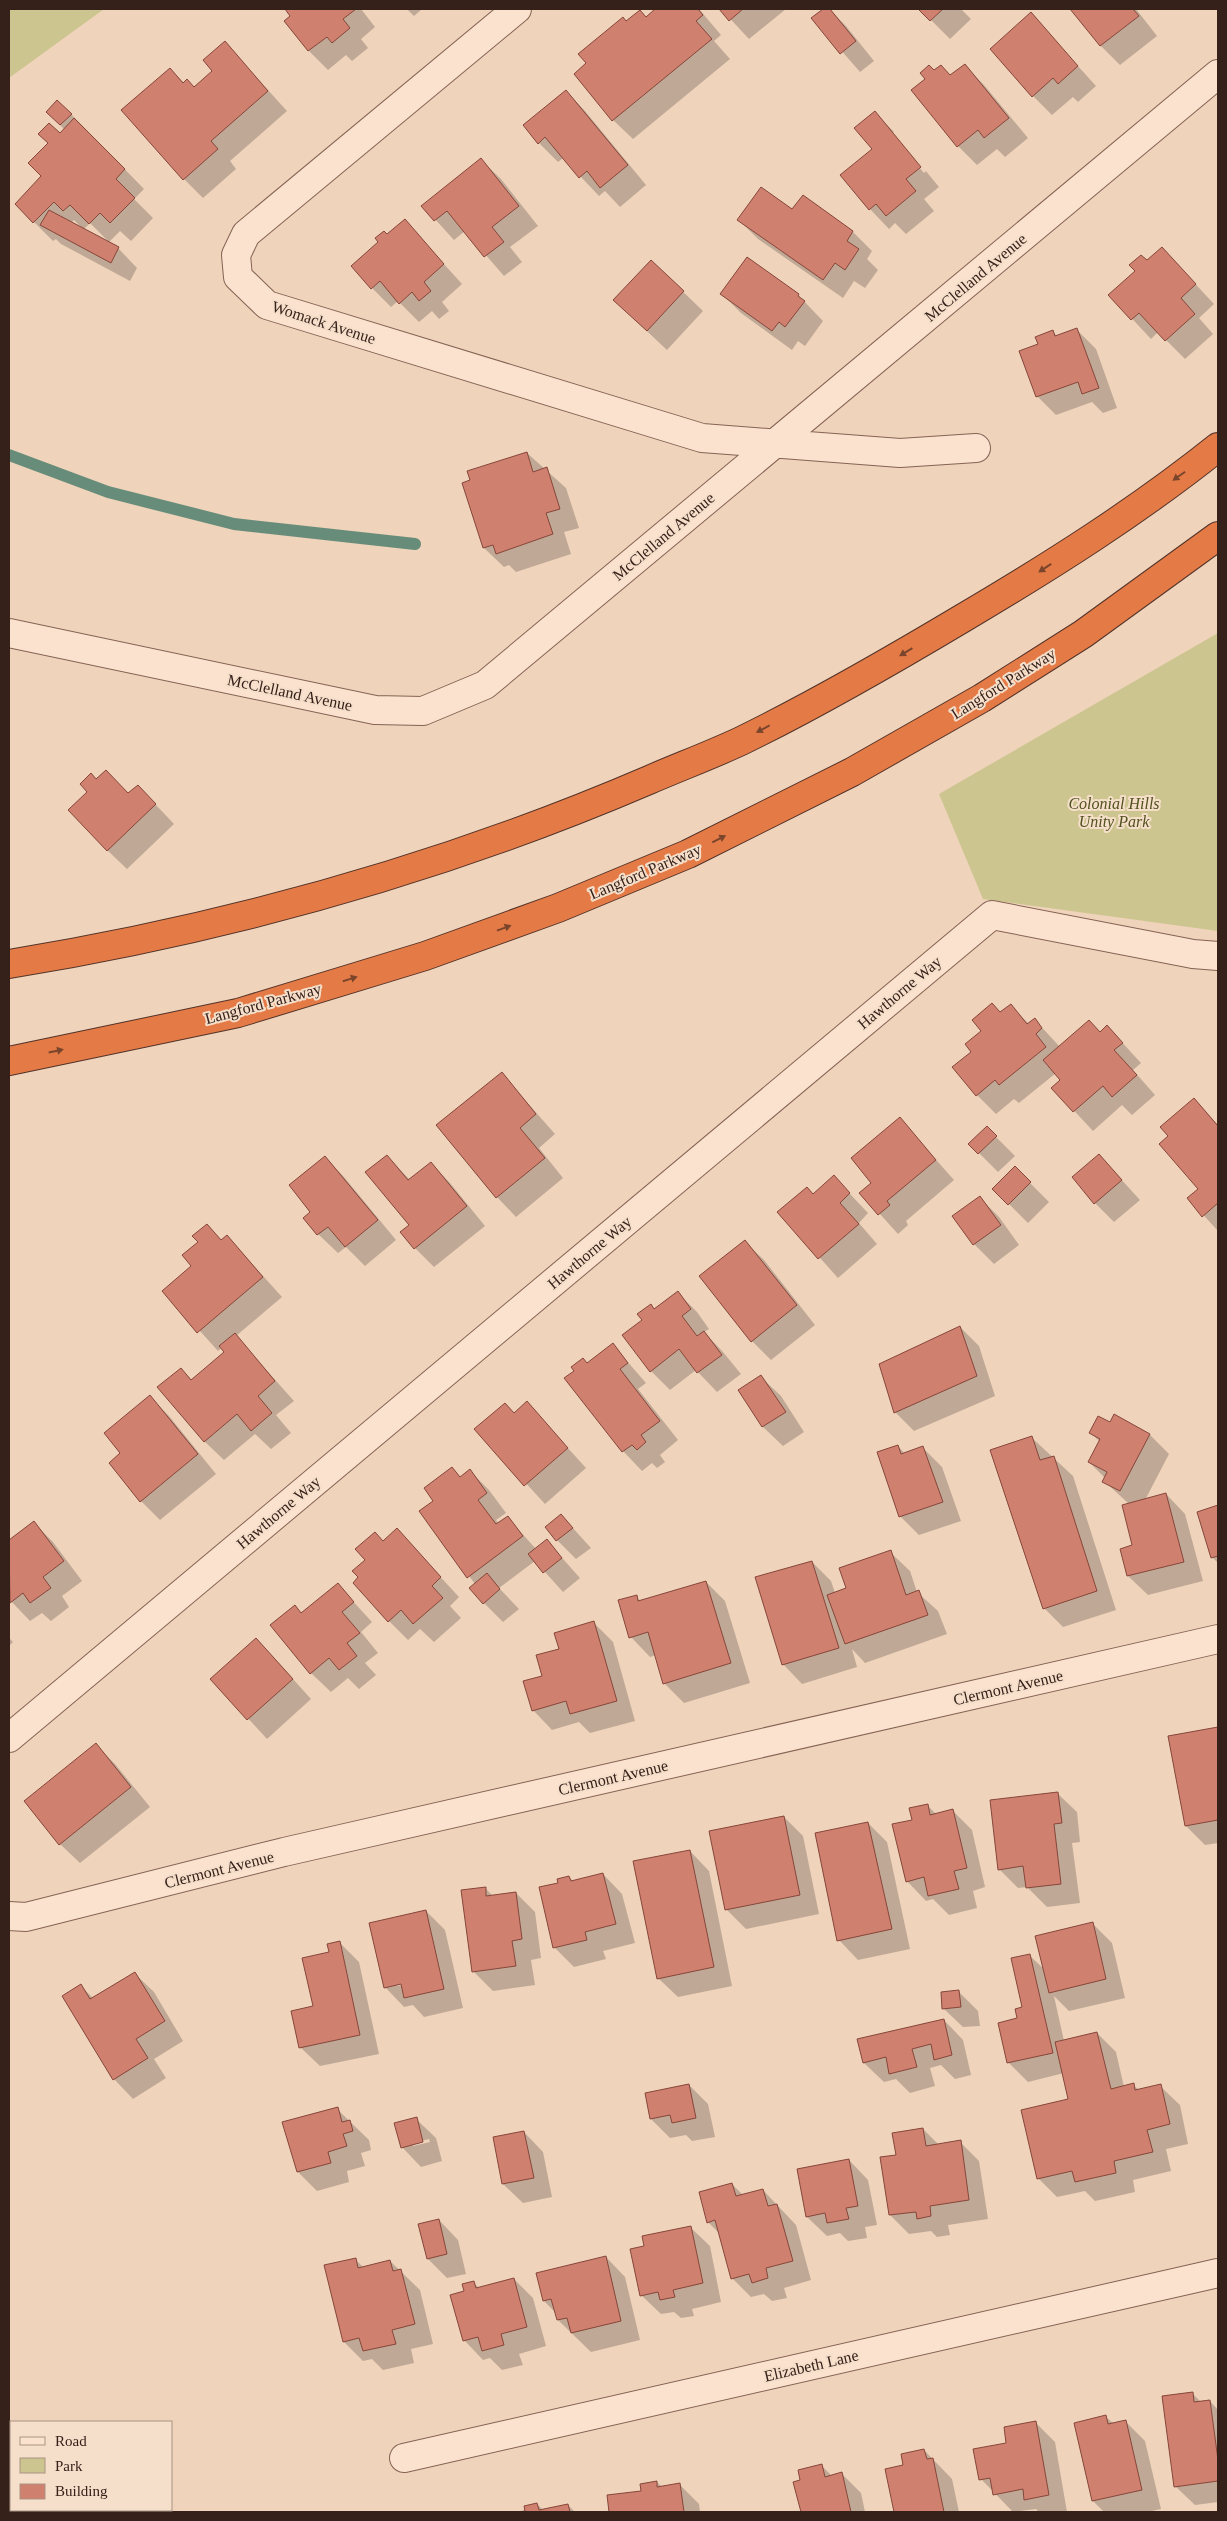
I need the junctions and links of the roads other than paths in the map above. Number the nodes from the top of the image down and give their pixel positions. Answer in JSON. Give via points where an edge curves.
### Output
{"nodes":[{"id":1,"x":517,"y":9,"type":"edge"},
{"id":2,"x":1218,"y":74,"type":"edge"},
{"id":3,"x":772,"y":445,"type":"junction"},
{"id":4,"x":1218,"y":447,"type":"edge"},
{"id":5,"x":976,"y":448,"type":"dead end"},
{"id":6,"x":1218,"y":536,"type":"edge"},
{"id":7,"x":9,"y":633,"type":"edge"},
{"id":8,"x":1218,"y":956,"type":"edge"},
{"id":9,"x":9,"y":964,"type":"edge"},
{"id":10,"x":9,"y":1061,"type":"edge"},
{"id":11,"x":1218,"y":1639,"type":"edge"},
{"id":12,"x":9,"y":1738,"type":"edge"},
{"id":13,"x":9,"y":1916,"type":"edge"},
{"id":14,"x":1218,"y":2273,"type":"edge"},
{"id":15,"x":404,"y":2458,"type":"dead end"}],
"edges":[{"from":1,"to":3,"type":"street","name":"Womack Avenue","via":[[246,234],[236,255],[238,277],[267,305],[276,308],[702,438]]},
{"from":2,"to":3,"type":"street","name":"McClelland Avenue"},
{"from":3,"to":5,"type":"street","name":"Womack Avenue","via":[[900,454]]},
{"from":3,"to":7,"type":"street","name":"McClelland Avenue","via":[[484,685],[423,711],[375,710]]},
{"from":4,"to":9,"type":"highway","one_way":true,"via":[[1092,537],[898,656],[741,741],[615,795],[474,849],[324,896],[109,948]]},
{"from":10,"to":6,"type":"highway","name":"Langford Parkway","one_way":true,"via":[[238,1012],[407,962],[558,908],[688,854],[852,772],[982,698],[1083,634]]},
{"from":8,"to":12,"type":"street","name":"Hawthorne Way","via":[[992,915]]},
{"from":11,"to":13,"type":"street","name":"Clermont Avenue","via":[[284,1852],[26,1917]]},
{"from":14,"to":15,"type":"street","name":"Elizabeth Lane"}]}
